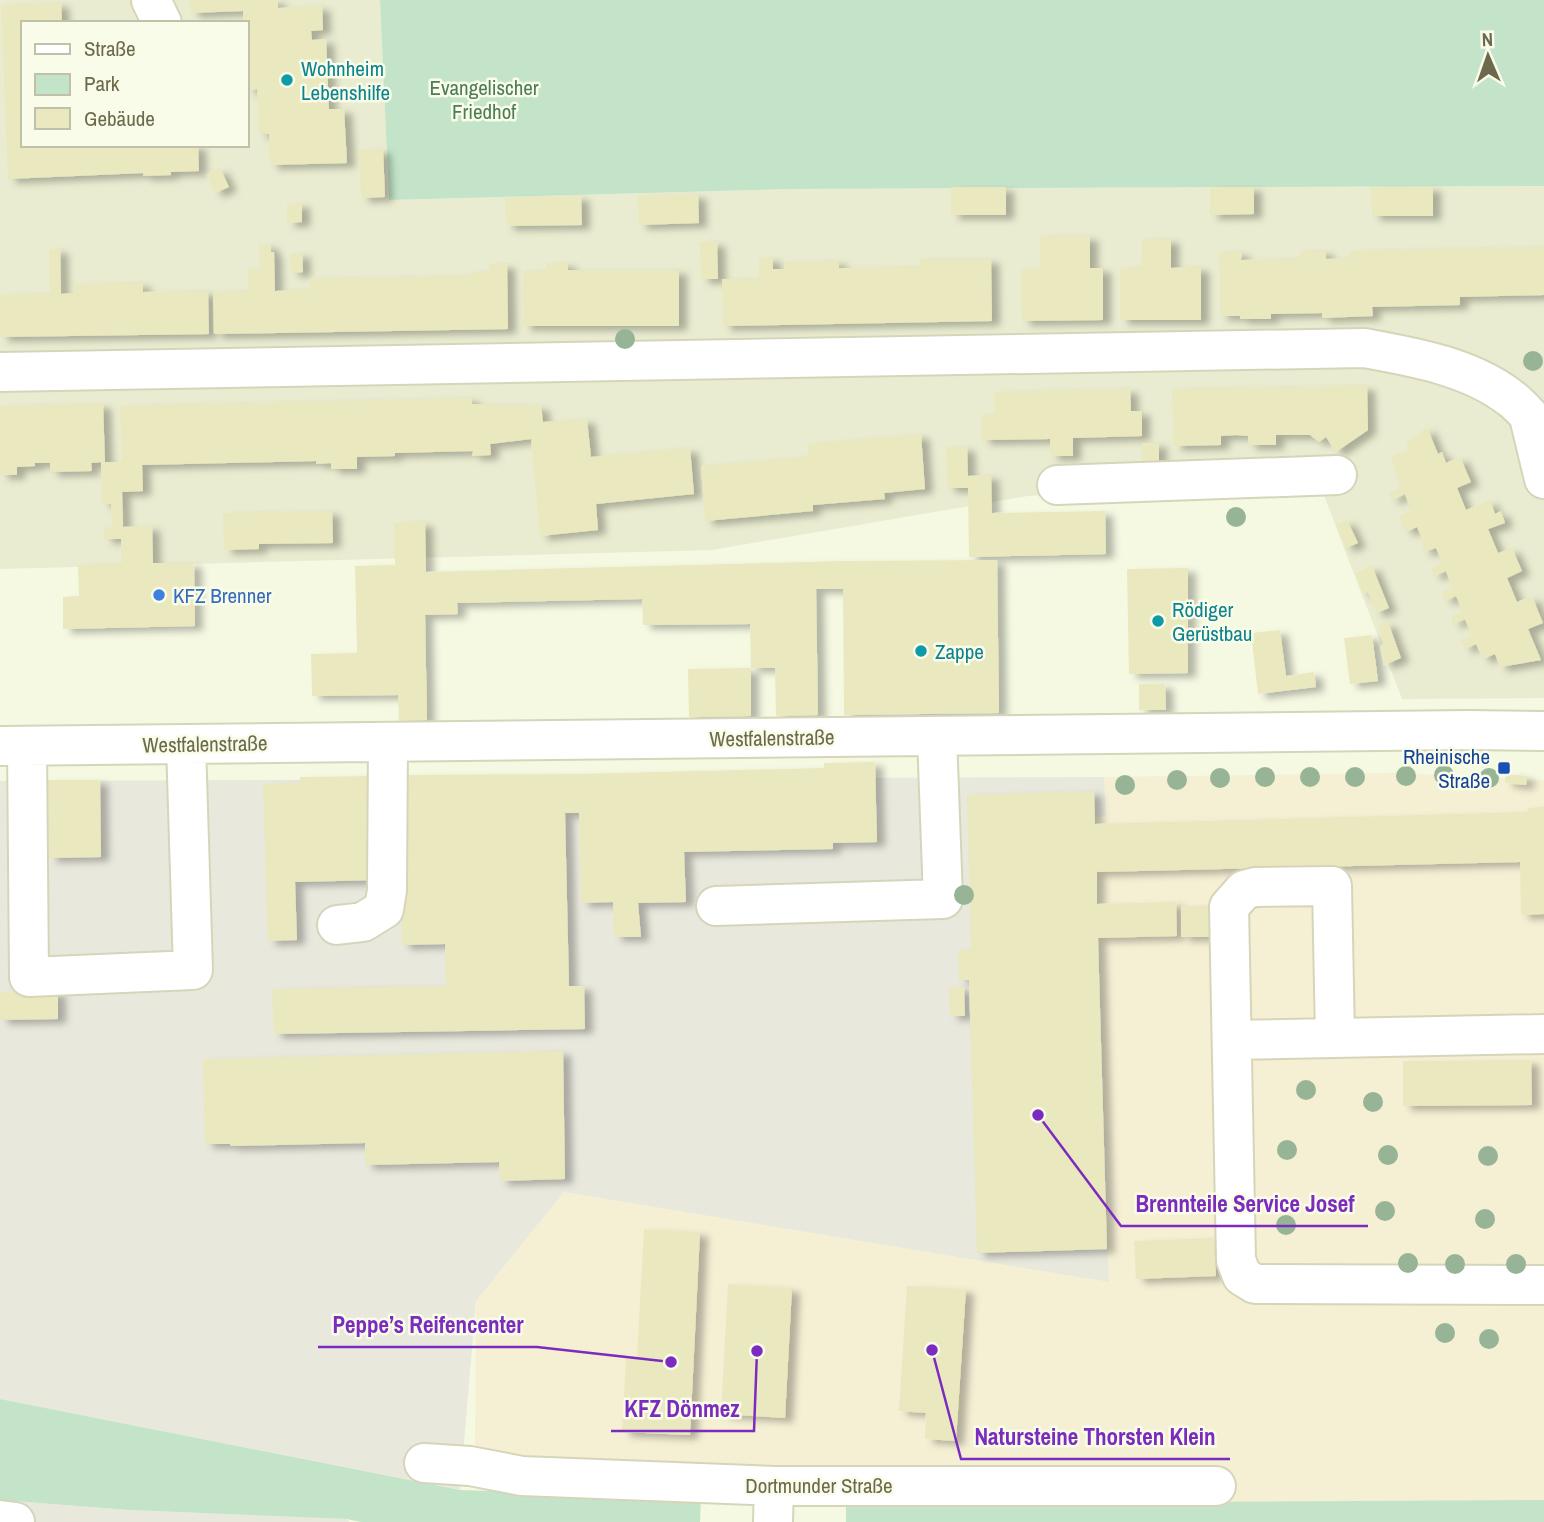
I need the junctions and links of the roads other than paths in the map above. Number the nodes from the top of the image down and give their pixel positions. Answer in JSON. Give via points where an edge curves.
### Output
{"nodes":[{"id":1,"x":151,"y":0,"type":"edge"},
{"id":2,"x":161,"y":21,"type":"edge"},
{"id":3,"x":0,"y":372,"type":"edge"},
{"id":4,"x":1539,"y":419,"type":"edge"},
{"id":5,"x":1337,"y":475,"type":"dead end"},
{"id":6,"x":1544,"y":479,"type":"edge"},
{"id":7,"x":1057,"y":485,"type":"dead end"},
{"id":8,"x":1544,"y":731,"type":"edge"},
{"id":9,"x":937,"y":736,"type":"junction"},
{"id":10,"x":388,"y":742,"type":"junction"},
{"id":11,"x":186,"y":744,"type":"junction"},
{"id":12,"x":13,"y":746,"type":"edge"},
{"id":13,"x":14,"y":887,"type":"edge"},
{"id":14,"x":716,"y":906,"type":"dead end"},
{"id":15,"x":337,"y":925,"type":"dead end"},
{"id":16,"x":1544,"y":1034,"type":"edge"},
{"id":17,"x":1335,"y":1037,"type":"junction"},
{"id":18,"x":1232,"y":1040,"type":"junction"},
{"id":19,"x":1544,"y":1285,"type":"edge"},
{"id":20,"x":424,"y":1463,"type":"dead end"},
{"id":21,"x":1216,"y":1486,"type":"dead end"},
{"id":22,"x":773,"y":1504,"type":"edge"},
{"id":23,"x":0,"y":1520,"type":"edge"},
{"id":24,"x":15,"y":1522,"type":"edge"}],
"edges":[{"from":1,"to":2,"type":"street"},
{"from":3,"to":4,"type":"street","via":[[1364,348],[1445,366],[1486,383]]},
{"from":4,"to":6,"type":"street"},
{"from":5,"to":7,"type":"street"},
{"from":8,"to":9,"type":"street","name":"Westfalenstraße"},
{"from":9,"to":10,"type":"street","name":"Westfalenstraße"},
{"from":9,"to":14,"type":"street","via":[[943,899]]},
{"from":10,"to":11,"type":"street","name":"Westfalenstraße"},
{"from":10,"to":15,"type":"street","via":[[384,909],[363,922]]},
{"from":11,"to":12,"type":"street","name":"Westfalenstraße"},
{"from":11,"to":13,"type":"street","via":[[194,970],[29,977]]},
{"from":12,"to":13,"type":"street"},
{"from":16,"to":17,"type":"street"},
{"from":17,"to":18,"type":"street"},
{"from":17,"to":18,"type":"street","via":[[1332,886],[1255,887],[1244,890],[1228,907]]},
{"from":18,"to":19,"type":"street","via":[[1236,1260],[1242,1276],[1255,1284]]},
{"from":20,"to":22,"type":"street","name":"Dortmunder Straße"},
{"from":21,"to":22,"type":"street","name":"Dortmunder Straße"},
{"from":23,"to":24,"type":"street"}]}
